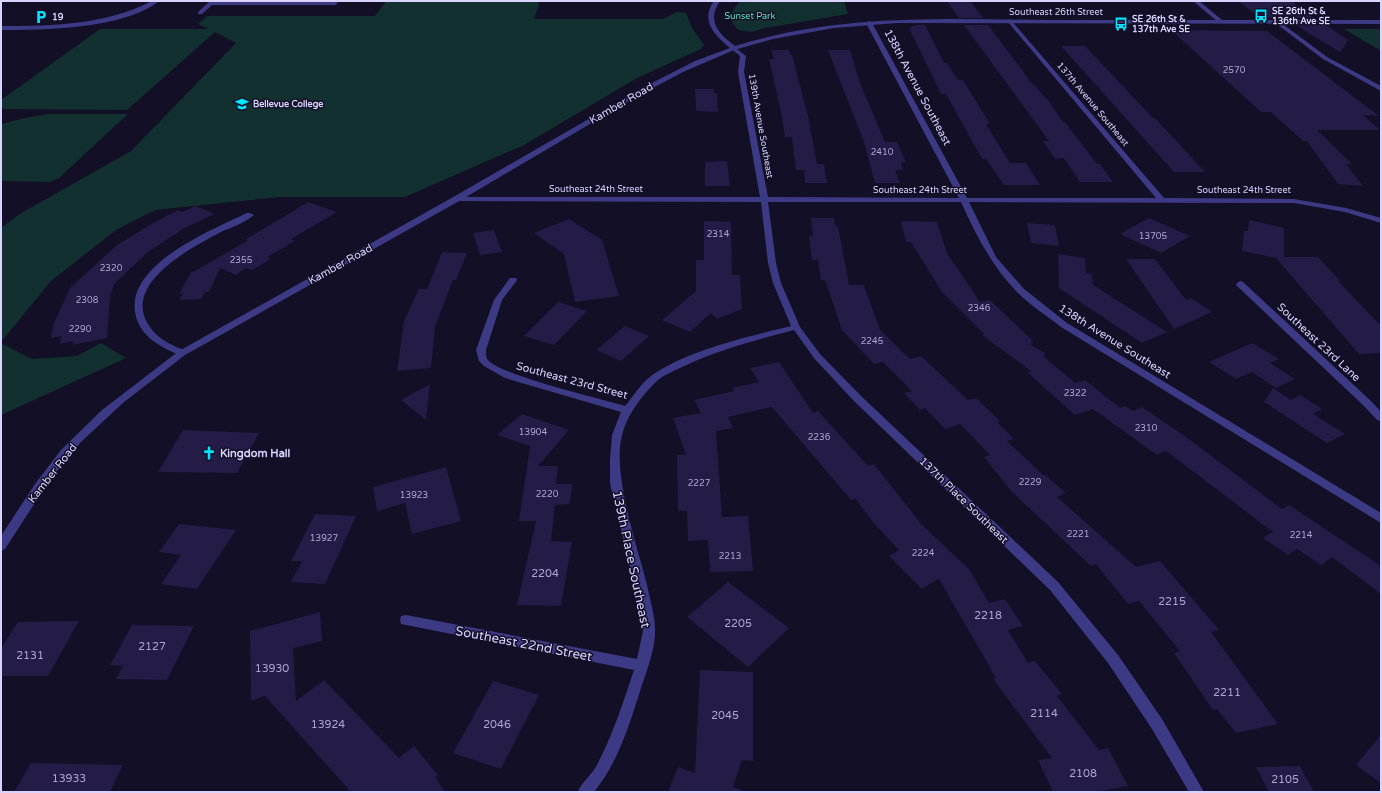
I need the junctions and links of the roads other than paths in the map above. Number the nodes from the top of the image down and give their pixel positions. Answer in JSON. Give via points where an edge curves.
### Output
{"nodes":[{"id":1,"x":156,"y":1,"type":"edge"},
{"id":2,"x":717,"y":1,"type":"edge"},
{"id":3,"x":1196,"y":1,"type":"edge"},
{"id":4,"x":212,"y":2,"type":"edge"},
{"id":5,"x":271,"y":2,"type":"edge"},
{"id":6,"x":335,"y":4,"type":"edge"},
{"id":7,"x":200,"y":13,"type":"dead end"},
{"id":8,"x":1010,"y":20,"type":"junction"},
{"id":9,"x":1220,"y":21,"type":"junction"},
{"id":10,"x":1276,"y":21,"type":"junction"},
{"id":11,"x":1381,"y":22,"type":"edge"},
{"id":12,"x":869,"y":23,"type":"junction"},
{"id":13,"x":1,"y":28,"type":"edge"},
{"id":14,"x":733,"y":48,"type":"junction"},
{"id":15,"x":1381,"y":89,"type":"edge"},
{"id":16,"x":764,"y":198,"type":"junction"},
{"id":17,"x":456,"y":199,"type":"junction"},
{"id":18,"x":964,"y":200,"type":"junction"},
{"id":19,"x":1161,"y":200,"type":"junction"},
{"id":20,"x":250,"y":215,"type":"dead end"},
{"id":21,"x":1381,"y":220,"type":"edge"},
{"id":22,"x":513,"y":280,"type":"dead end"},
{"id":23,"x":1240,"y":284,"type":"dead end"},
{"id":24,"x":796,"y":327,"type":"junction"},
{"id":25,"x":182,"y":353,"type":"junction"},
{"id":26,"x":628,"y":410,"type":"junction"},
{"id":27,"x":1381,"y":418,"type":"edge"},
{"id":28,"x":1381,"y":519,"type":"edge"},
{"id":29,"x":1,"y":546,"type":"edge"},
{"id":30,"x":406,"y":620,"type":"dead end"},
{"id":31,"x":642,"y":666,"type":"junction"},
{"id":32,"x":586,"y":792,"type":"edge"},
{"id":33,"x":1197,"y":792,"type":"edge"}],
"edges":[{"from":1,"to":13,"type":"street","via":[[125,14],[88,23]]},
{"from":2,"to":14,"type":"street","name":"139th Avenue Southeast","via":[[712,8],[711,24],[722,39]]},
{"from":3,"to":9,"type":"street"},
{"from":4,"to":5,"type":"street"},
{"from":4,"to":7,"type":"street"},
{"from":5,"to":6,"type":"street"},
{"from":8,"to":9,"type":"street","name":"Southeast 26th Street"},
{"from":8,"to":12,"type":"street","name":"Southeast 26th Street"},
{"from":8,"to":19,"type":"street","name":"137th Avenue Southeast"},
{"from":9,"to":10,"type":"street","name":"Southeast 26th Street"},
{"from":10,"to":11,"type":"street","name":"Southeast 26th Street"},
{"from":10,"to":15,"type":"street","via":[[1325,58]]},
{"from":12,"to":14,"type":"street","name":"Southeast 26th Street","via":[[788,34]]},
{"from":12,"to":18,"type":"street","name":"138th Avenue Southeast"},
{"from":14,"to":16,"type":"street","name":"139th Avenue Southeast","via":[[743,56],[741,72]]},
{"from":14,"to":17,"type":"street","name":"Kamber Road","via":[[688,66],[641,91]]},
{"from":16,"to":17,"type":"street","name":"Southeast 24th Street"},
{"from":16,"to":18,"type":"street","name":"Southeast 24th Street"},
{"from":16,"to":24,"type":"street","name":"137th Place Southeast","via":[[777,284]]},
{"from":17,"to":25,"type":"street","name":"Kamber Road"},
{"from":18,"to":19,"type":"street","name":"Southeast 24th Street"},
{"from":18,"to":28,"type":"street","name":"138th Avenue Southeast","via":[[993,258],[1021,291],[1042,309],[1070,329]]},
{"from":19,"to":21,"type":"street","name":"Southeast 24th Street","via":[[1294,201],[1346,210]]},
{"from":20,"to":25,"type":"street","via":[[180,251],[157,269],[142,288],[138,312],[144,326],[156,339]]},
{"from":22,"to":26,"type":"street","name":"Southeast 23rd Street","via":[[498,300],[481,350],[482,358],[487,364],[508,376]]},
{"from":23,"to":27,"type":"street","name":"Southeast 23rd Lane"},
{"from":24,"to":26,"type":"street","name":"Southeast 23rd Street","via":[[700,355],[668,370],[653,379]]},
{"from":24,"to":33,"type":"street","name":"137th Place Southeast","via":[[817,356],[857,398],[1054,586],[1113,659],[1157,724]]},
{"from":25,"to":29,"type":"street","name":"Kamber Road","via":[[110,408],[64,454]]},
{"from":26,"to":31,"type":"street","name":"139th Place Southeast","via":[[617,435],[616,483],[646,608],[649,631]]},
{"from":30,"to":31,"type":"street","name":"Southeast 22nd Street"},
{"from":31,"to":32,"type":"street","name":"139th Place Southeast","via":[[618,735],[600,772]]}]}
